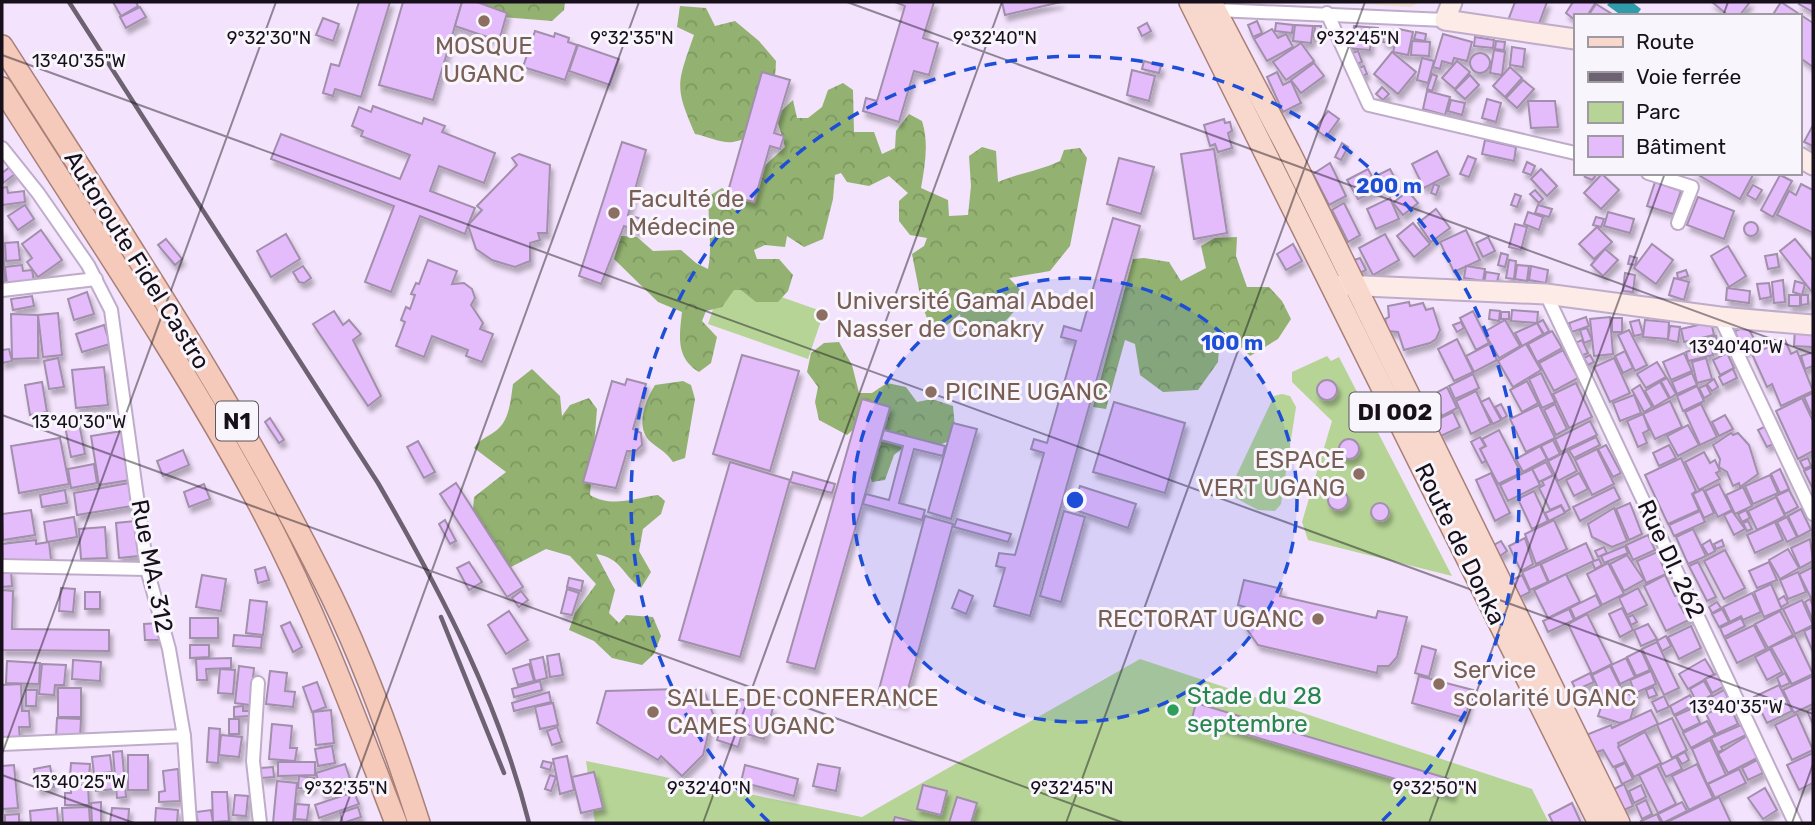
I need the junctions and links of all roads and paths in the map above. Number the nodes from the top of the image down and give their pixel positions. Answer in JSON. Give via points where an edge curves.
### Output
{"nodes":[{"id":1,"x":1190,"y":2,"type":"edge"},
{"id":2,"x":1214,"y":6,"type":"edge"},
{"id":3,"x":1448,"y":11,"type":"edge"},
{"id":4,"x":1327,"y":13,"type":"junction"},
{"id":5,"x":1574,"y":39,"type":"edge"},
{"id":6,"x":2,"y":46,"type":"edge"},
{"id":7,"x":2,"y":89,"type":"edge"},
{"id":8,"x":2,"y":148,"type":"edge"},
{"id":9,"x":1574,"y":153,"type":"edge"},
{"id":10,"x":1654,"y":175,"type":"edge"},
{"id":11,"x":1678,"y":223,"type":"dead end"},
{"id":12,"x":96,"y":279,"type":"junction"},
{"id":13,"x":1331,"y":285,"type":"junction"},
{"id":14,"x":1353,"y":286,"type":"junction"},
{"id":15,"x":2,"y":290,"type":"edge"},
{"id":16,"x":1546,"y":294,"type":"junction"},
{"id":17,"x":1720,"y":317,"type":"junction"},
{"id":18,"x":1813,"y":325,"type":"edge"},
{"id":19,"x":1813,"y":514,"type":"edge"},
{"id":20,"x":2,"y":566,"type":"edge"},
{"id":21,"x":148,"y":569,"type":"junction"},
{"id":22,"x":339,"y":672,"type":"junction"},
{"id":23,"x":258,"y":683,"type":"dead end"},
{"id":24,"x":184,"y":736,"type":"junction"},
{"id":25,"x":2,"y":744,"type":"edge"},
{"id":26,"x":190,"y":823,"type":"edge"},
{"id":27,"x":260,"y":823,"type":"edge"},
{"id":28,"x":385,"y":823,"type":"edge"},
{"id":29,"x":396,"y":823,"type":"edge"},
{"id":30,"x":419,"y":823,"type":"edge"},
{"id":31,"x":1599,"y":823,"type":"edge"},
{"id":32,"x":1619,"y":823,"type":"edge"},
{"id":33,"x":1795,"y":823,"type":"edge"}],
"edges":[{"from":1,"to":13,"type":"main road","name":"Route de Donka","number":"DI 002"},
{"from":2,"to":4,"type":"street"},
{"from":2,"to":14,"type":"main road","name":"Route de Donka","number":"DI 002"},
{"from":3,"to":4,"type":"street"},
{"from":3,"to":5,"type":"main road"},
{"from":4,"to":9,"type":"street","via":[[1369,105]]},
{"from":6,"to":30,"type":"highway","name":"Autoroute Fidel Castro","number":"N1","via":[[256,452],[323,579]]},
{"from":7,"to":22,"type":"highway","name":"Autoroute Fidel Castro","number":"N1","via":[[215,427],[296,579]]},
{"from":8,"to":12,"type":"street","name":"Rue MA. 312"},
{"from":10,"to":11,"type":"street","via":[[1692,187]]},
{"from":12,"to":15,"type":"street"},
{"from":12,"to":21,"type":"street","name":"Rue MA. 312","via":[[111,310]]},
{"from":13,"to":14,"type":"main road"},
{"from":13,"to":31,"type":"main road","name":"Route de Donka","number":"DI 002"},
{"from":14,"to":16,"type":"main road"},
{"from":14,"to":32,"type":"main road","name":"Route de Donka","number":"DI 002"},
{"from":16,"to":17,"type":"main road"},
{"from":16,"to":33,"type":"street","name":"Rue DI. 262"},
{"from":17,"to":18,"type":"main road"},
{"from":17,"to":19,"type":"street"},
{"from":20,"to":21,"type":"street"},
{"from":21,"to":24,"type":"street","name":"Rue MA. 312","via":[[169,649]]},
{"from":22,"to":28,"type":"highway"},
{"from":22,"to":29,"type":"highway","name":"Autoroute Fidel Castro","number":"N1"},
{"from":23,"to":27,"type":"street","via":[[253,761]]},
{"from":24,"to":25,"type":"street"},
{"from":24,"to":26,"type":"street","name":"Rue MA. 312"}]}
